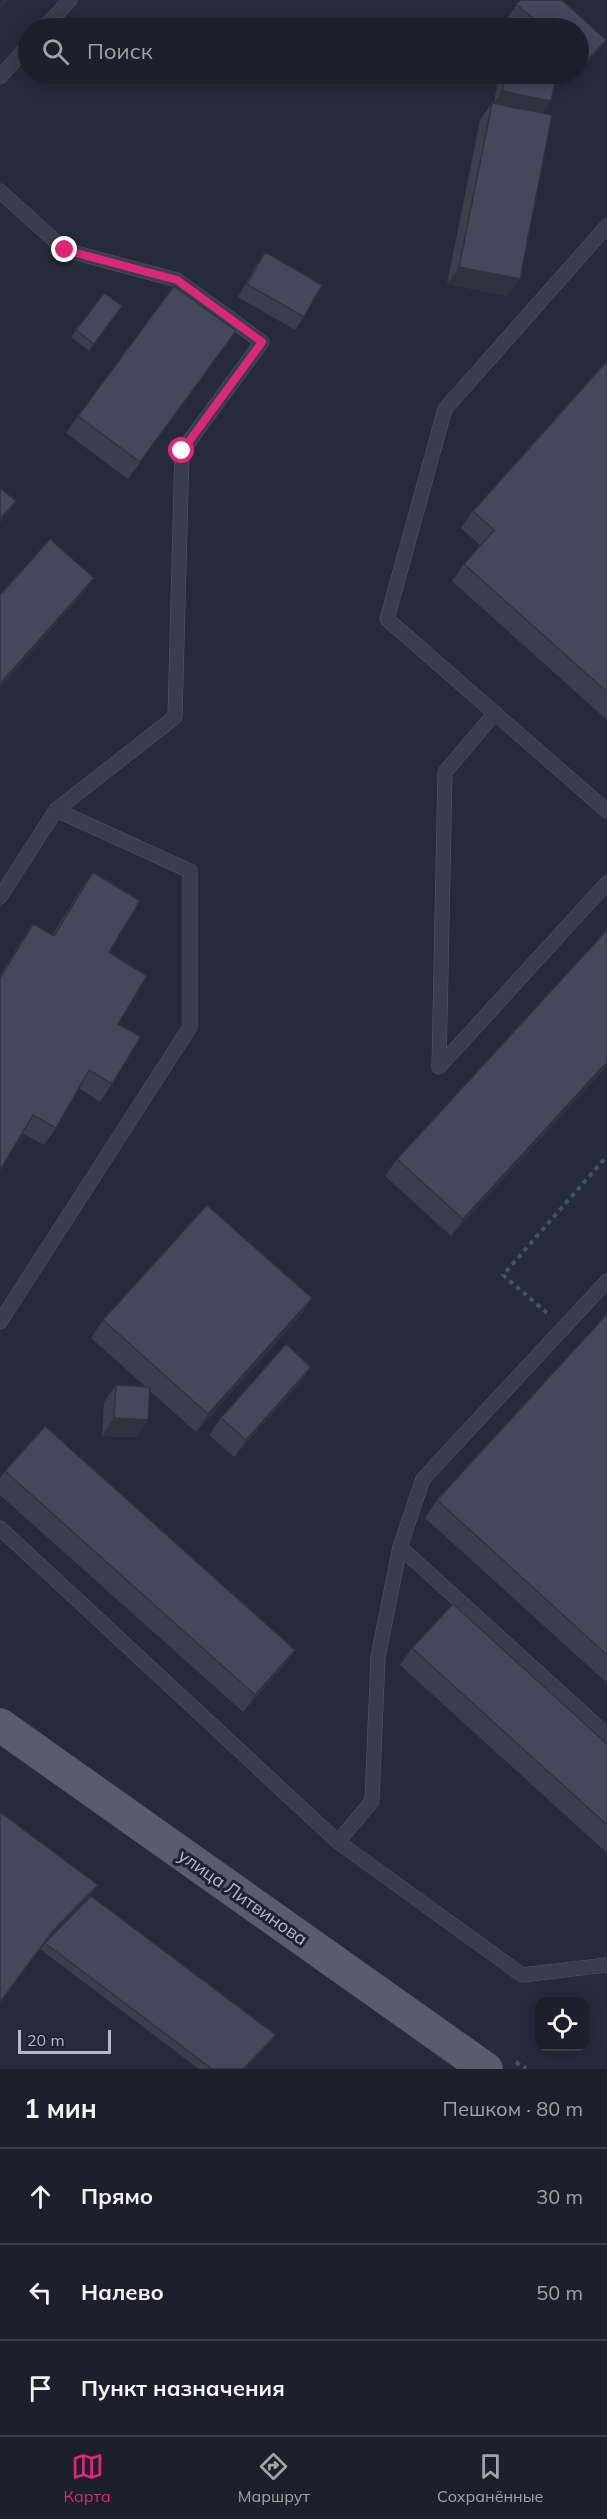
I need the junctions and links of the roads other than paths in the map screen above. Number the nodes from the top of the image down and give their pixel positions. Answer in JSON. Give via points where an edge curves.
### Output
{"nodes":[{"id":1,"x":70,"y":0,"type":"edge"},
{"id":2,"x":53,"y":18,"type":"edge"},
{"id":3,"x":18,"y":57,"type":"edge"},
{"id":4,"x":0,"y":77,"type":"edge"},
{"id":5,"x":0,"y":191,"type":"edge"},
{"id":6,"x":607,"y":225,"type":"edge"},
{"id":7,"x":495,"y":713,"type":"junction"},
{"id":8,"x":56,"y":810,"type":"junction"},
{"id":9,"x":607,"y":811,"type":"edge"},
{"id":10,"x":607,"y":883,"type":"edge"},
{"id":11,"x":0,"y":897,"type":"edge"},
{"id":12,"x":607,"y":1281,"type":"edge"},
{"id":13,"x":0,"y":1322,"type":"edge"},
{"id":14,"x":0,"y":1528,"type":"edge"},
{"id":15,"x":400,"y":1547,"type":"junction"},
{"id":16,"x":0,"y":1725,"type":"edge"},
{"id":17,"x":607,"y":1735,"type":"edge"},
{"id":18,"x":338,"y":1842,"type":"junction"},
{"id":19,"x":607,"y":1965,"type":"edge"},
{"id":20,"x":486,"y":2069,"type":"edge"}],
"edges":[{"from":1,"to":2,"type":"lane"},
{"from":3,"to":4,"type":"lane"},
{"from":5,"to":8,"type":"lane","via":[[65,250],[177,280],[262,342],[182,451],[175,717]]},
{"from":6,"to":7,"type":"lane","via":[[445,409],[387,619]]},
{"from":7,"to":9,"type":"lane"},
{"from":7,"to":10,"type":"lane","via":[[445,772],[439,1067]]},
{"from":8,"to":11,"type":"lane"},
{"from":8,"to":13,"type":"lane","via":[[190,871],[190,1027]]},
{"from":12,"to":15,"type":"lane","via":[[423,1479]]},
{"from":14,"to":18,"type":"lane"},
{"from":15,"to":17,"type":"lane"},
{"from":15,"to":18,"type":"lane","via":[[378,1657],[372,1801]]},
{"from":16,"to":20,"type":"main road","name":"улица Литвинова"},
{"from":18,"to":19,"type":"lane","via":[[522,1975]]}]}
